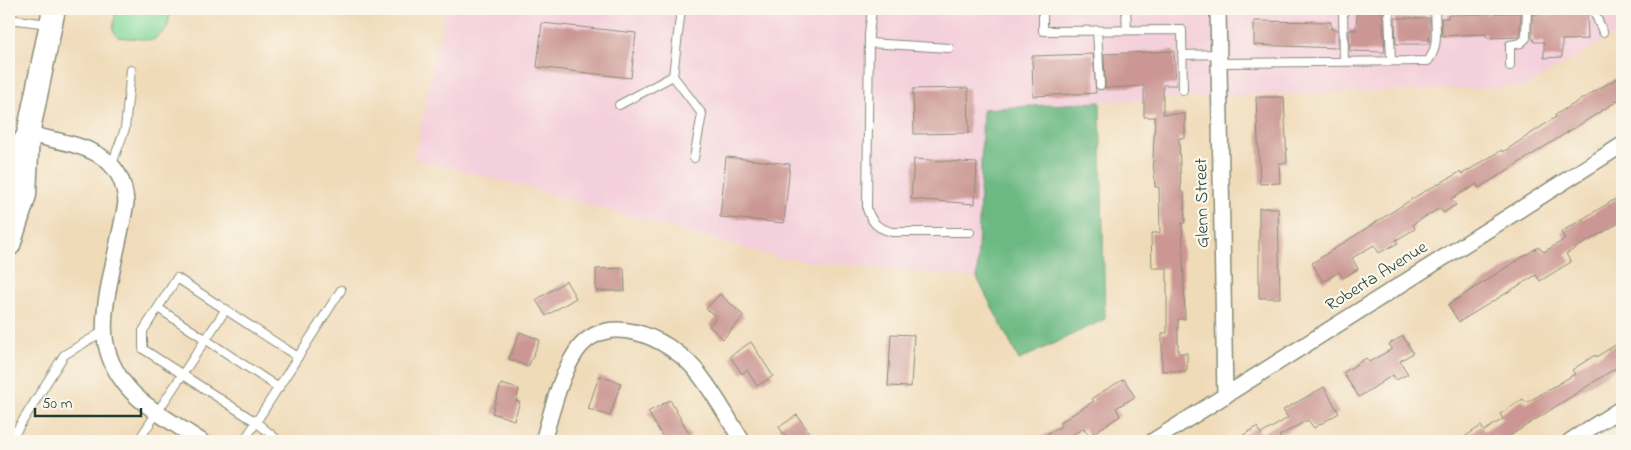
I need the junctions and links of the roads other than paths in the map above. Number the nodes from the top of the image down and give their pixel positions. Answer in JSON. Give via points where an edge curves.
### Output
{"nodes":[{"id":1,"x":681,"y":9,"type":"edge"},
{"id":2,"x":872,"y":9,"type":"edge"},
{"id":3,"x":1043,"y":9,"type":"edge"},
{"id":4,"x":1126,"y":9,"type":"edge"},
{"id":5,"x":1218,"y":9,"type":"edge"},
{"id":6,"x":1343,"y":9,"type":"edge"},
{"id":7,"x":1389,"y":9,"type":"edge"},
{"id":8,"x":1435,"y":9,"type":"edge"},
{"id":9,"x":1527,"y":9,"type":"edge"},
{"id":10,"x":1593,"y":9,"type":"edge"},
{"id":11,"x":52,"y":17,"type":"edge"},
{"id":12,"x":9,"y":19,"type":"edge"},
{"id":13,"x":1097,"y":30,"type":"junction"},
{"id":14,"x":1127,"y":30,"type":"junction"},
{"id":15,"x":1603,"y":32,"type":"dead end"},
{"id":16,"x":869,"y":43,"type":"junction"},
{"id":17,"x":949,"y":48,"type":"dead end"},
{"id":18,"x":1182,"y":55,"type":"junction"},
{"id":19,"x":1219,"y":58,"type":"junction"},
{"id":20,"x":1391,"y":61,"type":"junction"},
{"id":21,"x":1344,"y":62,"type":"junction"},
{"id":22,"x":1510,"y":66,"type":"dead end"},
{"id":23,"x":131,"y":70,"type":"dead end"},
{"id":24,"x":673,"y":76,"type":"junction"},
{"id":25,"x":1100,"y":86,"type":"dead end"},
{"id":26,"x":1183,"y":90,"type":"dead end"},
{"id":27,"x":619,"y":105,"type":"dead end"},
{"id":28,"x":28,"y":134,"type":"junction"},
{"id":29,"x":1622,"y":145,"type":"edge"},
{"id":30,"x":694,"y":158,"type":"dead end"},
{"id":31,"x":112,"y":164,"type":"junction"},
{"id":32,"x":9,"y":167,"type":"edge"},
{"id":33,"x":970,"y":232,"type":"dead end"},
{"id":34,"x":9,"y":245,"type":"edge"},
{"id":35,"x":341,"y":290,"type":"dead end"},
{"id":36,"x":158,"y":308,"type":"junction"},
{"id":37,"x":226,"y":309,"type":"junction"},
{"id":38,"x":104,"y":331,"type":"junction"},
{"id":39,"x":205,"y":340,"type":"junction"},
{"id":40,"x":298,"y":357,"type":"junction"},
{"id":41,"x":183,"y":375,"type":"junction"},
{"id":42,"x":279,"y":388,"type":"junction"},
{"id":43,"x":1225,"y":396,"type":"junction"},
{"id":44,"x":1622,"y":408,"type":"edge"},
{"id":45,"x":159,"y":412,"type":"junction"},
{"id":46,"x":257,"y":423,"type":"junction"},
{"id":47,"x":1573,"y":440,"type":"edge"},
{"id":48,"x":10,"y":441,"type":"edge"},
{"id":49,"x":138,"y":441,"type":"edge"},
{"id":50,"x":201,"y":441,"type":"edge"},
{"id":51,"x":244,"y":441,"type":"edge"},
{"id":52,"x":279,"y":441,"type":"edge"},
{"id":53,"x":543,"y":441,"type":"edge"},
{"id":54,"x":742,"y":441,"type":"edge"},
{"id":55,"x":1152,"y":441,"type":"edge"}],
"edges":[{"from":1,"to":24,"type":"lane"},
{"from":2,"to":16,"type":"lane"},
{"from":3,"to":13,"type":"lane","via":[[1043,31]]},
{"from":4,"to":14,"type":"lane"},
{"from":5,"to":19,"type":"street","name":"Glenn Street"},
{"from":6,"to":21,"type":"lane"},
{"from":7,"to":20,"type":"lane"},
{"from":8,"to":20,"type":"lane","via":[[1434,54],[1428,61]]},
{"from":9,"to":22,"type":"lane","via":[[1526,38],[1521,43],[1510,44]]},
{"from":10,"to":15,"type":"lane"},
{"from":11,"to":12,"type":"lane"},
{"from":11,"to":28,"type":"street"},
{"from":13,"to":14,"type":"lane"},
{"from":13,"to":25,"type":"lane"},
{"from":14,"to":18,"type":"lane","via":[[1182,30]]},
{"from":16,"to":17,"type":"lane"},
{"from":16,"to":33,"type":"lane","via":[[867,209],[871,222],[892,232]]},
{"from":18,"to":19,"type":"lane"},
{"from":18,"to":26,"type":"lane"},
{"from":19,"to":21,"type":"lane"},
{"from":19,"to":43,"type":"street","name":"Glenn Street"},
{"from":20,"to":21,"type":"lane"},
{"from":23,"to":31,"type":"lane","via":[[125,129]]},
{"from":24,"to":27,"type":"lane"},
{"from":24,"to":30,"type":"lane","via":[[702,114]]},
{"from":28,"to":31,"type":"street","via":[[91,150]]},
{"from":28,"to":32,"type":"street"},
{"from":28,"to":34,"type":"street","via":[[25,195]]},
{"from":29,"to":43,"type":"street","name":"Roberta Avenue"},
{"from":31,"to":38,"type":"street","via":[[123,182],[126,202],[104,302]]},
{"from":35,"to":40,"type":"lane"},
{"from":36,"to":37,"type":"lane","via":[[177,278]]},
{"from":36,"to":39,"type":"lane"},
{"from":36,"to":41,"type":"lane","via":[[143,331],[142,346]]},
{"from":37,"to":39,"type":"lane"},
{"from":37,"to":40,"type":"lane"},
{"from":38,"to":45,"type":"street","via":[[108,352],[119,375],[130,391]]},
{"from":38,"to":48,"type":"lane","via":[[64,356]]},
{"from":39,"to":41,"type":"lane"},
{"from":39,"to":42,"type":"lane"},
{"from":40,"to":42,"type":"lane"},
{"from":41,"to":45,"type":"lane"},
{"from":41,"to":46,"type":"lane"},
{"from":42,"to":46,"type":"lane"},
{"from":43,"to":55,"type":"street","name":"Roberta Avenue"},
{"from":44,"to":47,"type":"street"},
{"from":45,"to":49,"type":"lane"},
{"from":45,"to":50,"type":"street"},
{"from":46,"to":51,"type":"lane"},
{"from":46,"to":52,"type":"lane"},
{"from":53,"to":54,"type":"street","via":[[576,352],[593,335],[623,330],[654,338],[685,360],[707,386]]}]}
